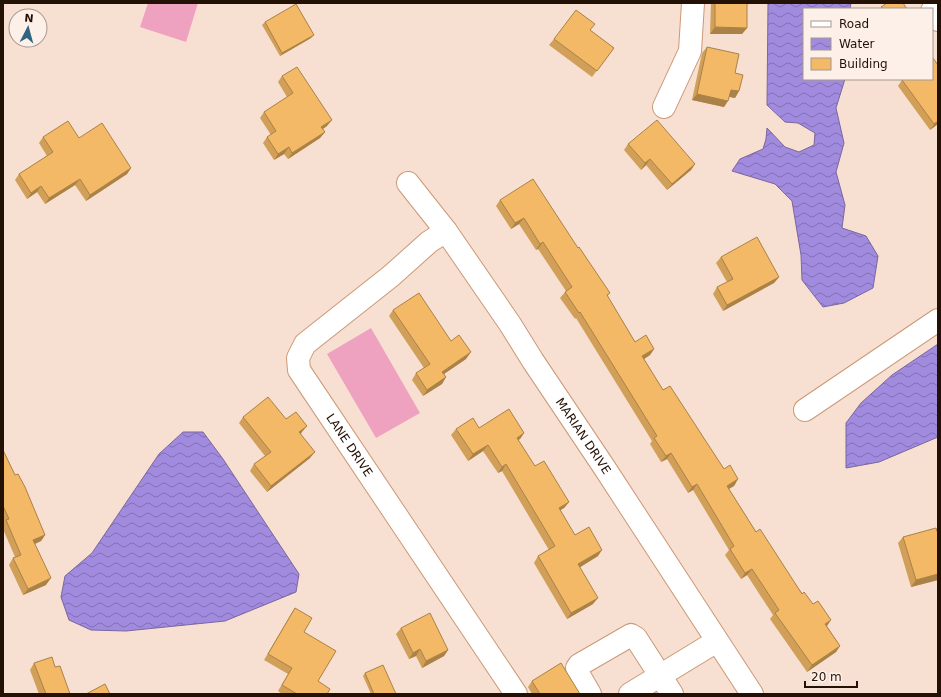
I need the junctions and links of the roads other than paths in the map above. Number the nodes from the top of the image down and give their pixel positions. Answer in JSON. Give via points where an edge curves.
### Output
{"nodes":[{"id":1,"x":693,"y":3,"type":"edge"},
{"id":2,"x":664,"y":107,"type":"dead end"},
{"id":3,"x":408,"y":183,"type":"dead end"},
{"id":4,"x":446,"y":231,"type":"junction"},
{"id":5,"x":938,"y":320,"type":"edge"},
{"id":6,"x":805,"y":410,"type":"dead end"},
{"id":7,"x":717,"y":641,"type":"junction"},
{"id":8,"x":660,"y":676,"type":"junction"},
{"id":9,"x":516,"y":694,"type":"edge"},
{"id":10,"x":590,"y":694,"type":"edge"},
{"id":11,"x":630,"y":694,"type":"edge"},
{"id":12,"x":672,"y":694,"type":"edge"},
{"id":13,"x":752,"y":694,"type":"edge"}],
"edges":[{"from":1,"to":2,"type":"street","via":[[690,51]]},
{"from":3,"to":4,"type":"street","name":"MARIAN DRIVE"},
{"from":4,"to":7,"type":"street","name":"MARIAN DRIVE","via":[[510,324]]},
{"from":4,"to":9,"type":"street","name":"LANE DRIVE","via":[[429,242],[306,344],[298,358],[299,370]]},
{"from":5,"to":6,"type":"street"},
{"from":7,"to":8,"type":"street"},
{"from":7,"to":13,"type":"street","name":"MARIAN DRIVE"},
{"from":8,"to":10,"type":"street","via":[[636,638],[631,635],[577,668]]},
{"from":8,"to":11,"type":"street"},
{"from":8,"to":12,"type":"street"}]}
